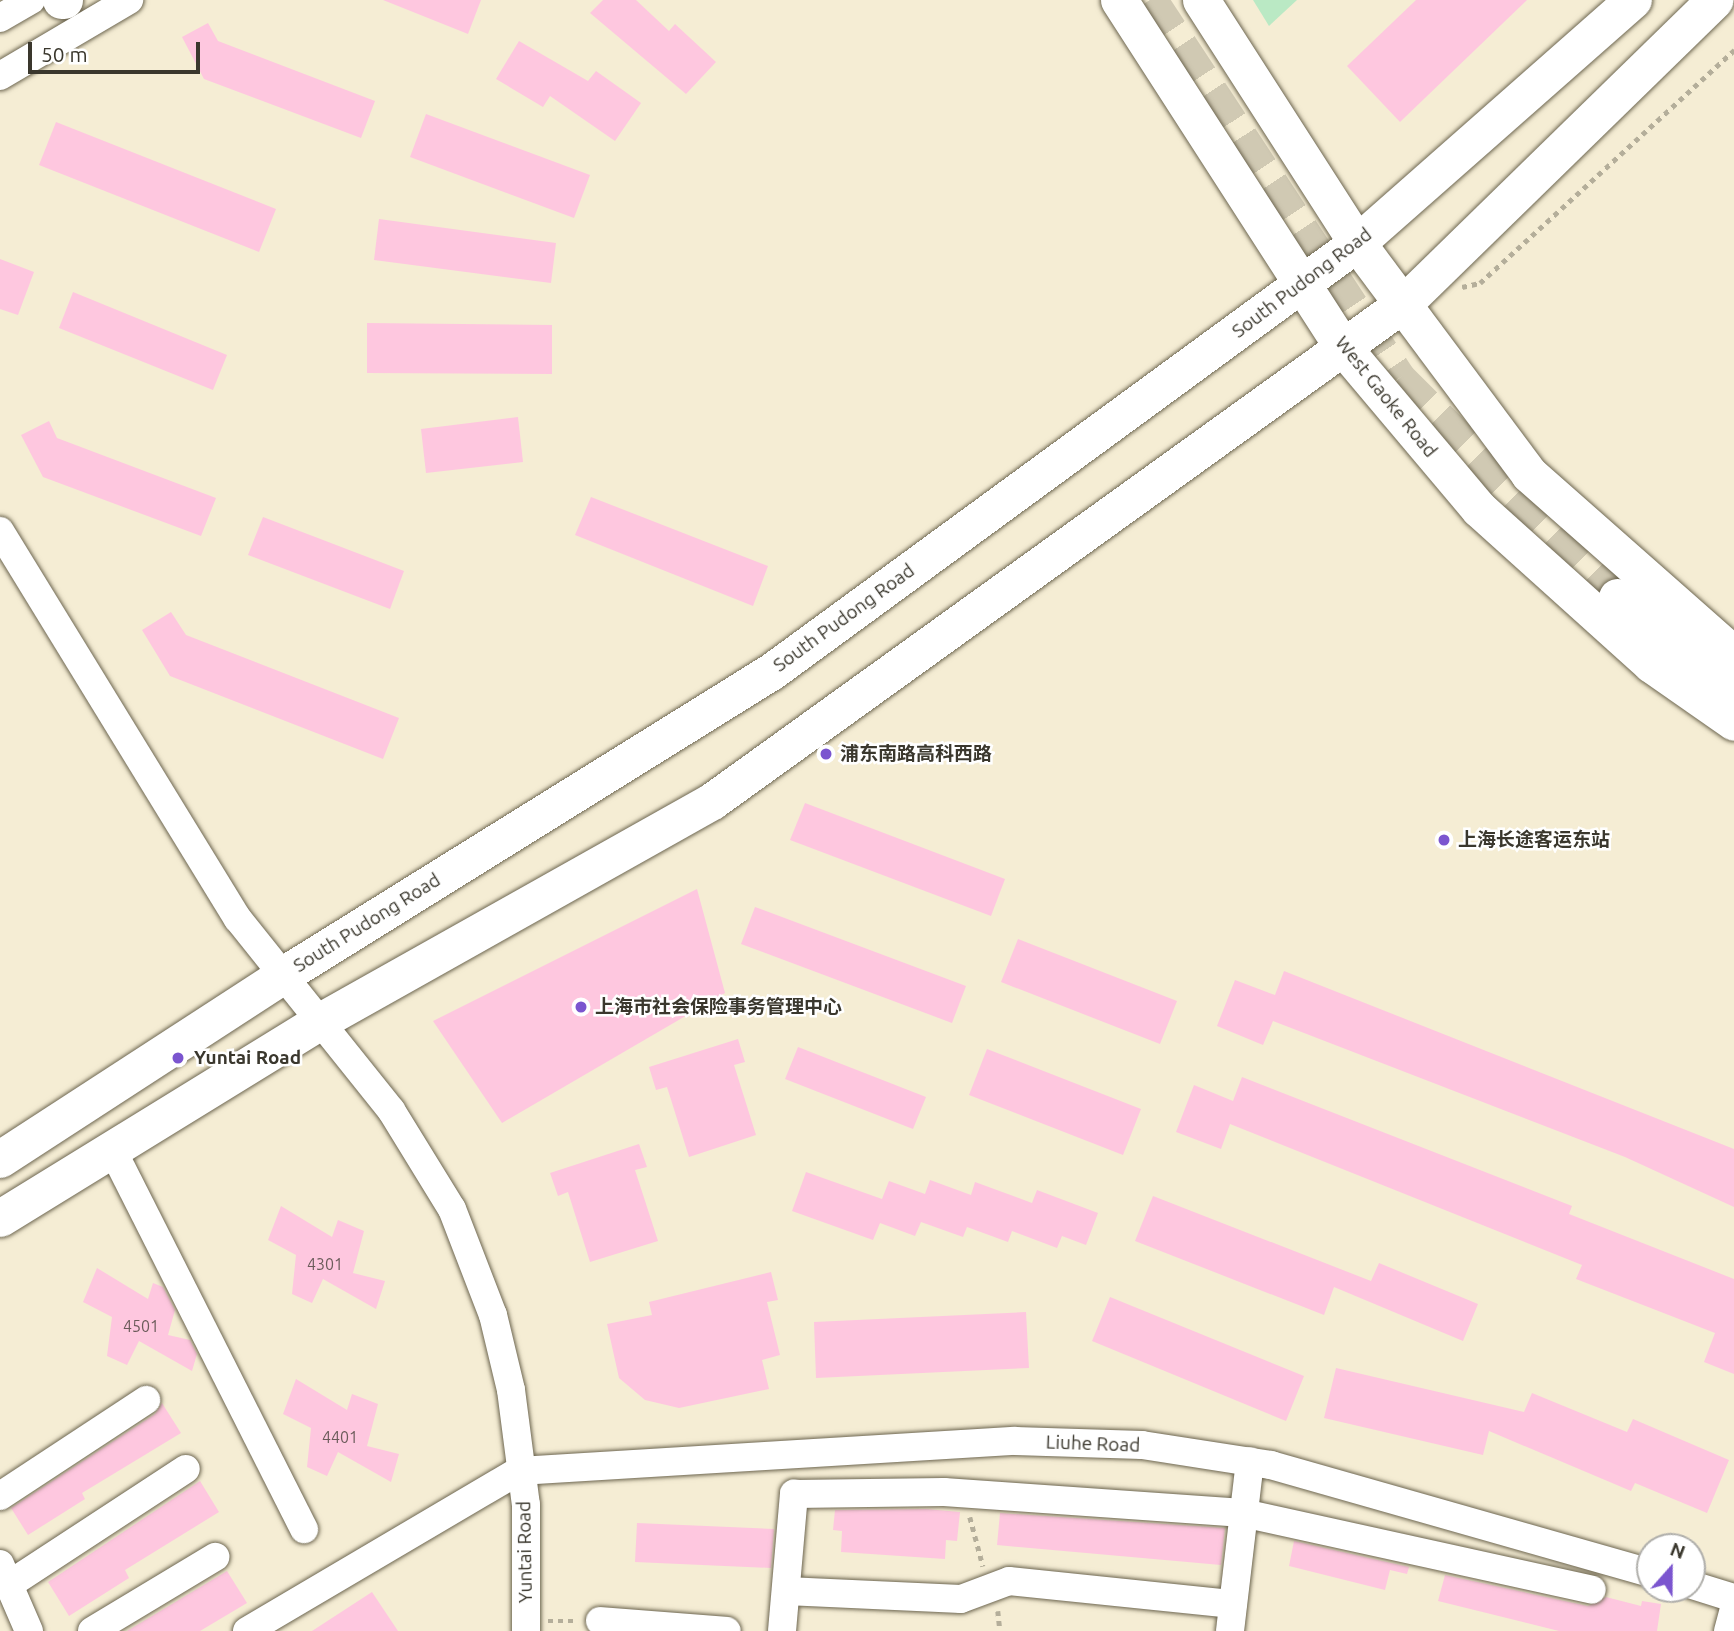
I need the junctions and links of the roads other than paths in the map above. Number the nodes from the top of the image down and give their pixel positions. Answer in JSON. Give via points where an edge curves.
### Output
{"nodes":[{"id":1,"x":31,"y":0,"type":"edge"},
{"id":2,"x":129,"y":0,"type":"edge"},
{"id":3,"x":1119,"y":0,"type":"edge"},
{"id":4,"x":1633,"y":0,"type":"edge"},
{"id":5,"x":1715,"y":0,"type":"edge"},
{"id":6,"x":1201,"y":1,"type":"edge"},
{"id":7,"x":0,"y":18,"type":"edge"},
{"id":8,"x":0,"y":76,"type":"edge"},
{"id":9,"x":1357,"y":243,"type":"junction"},
{"id":10,"x":1301,"y":286,"type":"junction"},
{"id":11,"x":1404,"y":303,"type":"junction"},
{"id":12,"x":1341,"y":345,"type":"junction"},
{"id":13,"x":0,"y":531,"type":"edge"},
{"id":14,"x":1617,"y":597,"type":"tunnel mouth"},
{"id":15,"x":1734,"y":655,"type":"edge"},
{"id":16,"x":1734,"y":688,"type":"edge"},
{"id":17,"x":1734,"y":722,"type":"edge"},
{"id":18,"x":283,"y":975,"type":"junction"},
{"id":19,"x":322,"y":1020,"type":"junction"},
{"id":20,"x":112,"y":1149,"type":"junction"},
{"id":21,"x":0,"y":1159,"type":"edge"},
{"id":22,"x":0,"y":1218,"type":"edge"},
{"id":23,"x":146,"y":1400,"type":"dead end"},
{"id":24,"x":1250,"y":1461,"type":"junction"},
{"id":25,"x":186,"y":1469,"type":"dead end"},
{"id":26,"x":520,"y":1471,"type":"junction"},
{"id":27,"x":0,"y":1496,"type":"edge"},
{"id":28,"x":1244,"y":1513,"type":"junction"},
{"id":29,"x":304,"y":1529,"type":"dead end"},
{"id":30,"x":215,"y":1557,"type":"dead end"},
{"id":31,"x":1636,"y":1569,"type":"edge"},
{"id":32,"x":5,"y":1574,"type":"edge"},
{"id":33,"x":1706,"y":1589,"type":"edge"},
{"id":34,"x":1592,"y":1590,"type":"dead end"},
{"id":35,"x":786,"y":1591,"type":"junction"},
{"id":36,"x":1734,"y":1598,"type":"edge"},
{"id":37,"x":1734,"y":1609,"type":"edge"},
{"id":38,"x":1231,"y":1618,"type":"edge"},
{"id":39,"x":600,"y":1621,"type":"road end"},
{"id":40,"x":526,"y":1626,"type":"edge"},
{"id":41,"x":29,"y":1631,"type":"edge"},
{"id":42,"x":92,"y":1631,"type":"edge"},
{"id":43,"x":247,"y":1631,"type":"edge"},
{"id":44,"x":727,"y":1631,"type":"edge"},
{"id":45,"x":782,"y":1631,"type":"edge"},
{"id":46,"x":1728,"y":1631,"type":"edge"}],
"edges":[{"from":1,"to":7,"type":"street"},
{"from":2,"to":8,"type":"street"},
{"from":3,"to":10,"type":"main road","name":"West Gaoke Road"},
{"from":4,"to":9,"type":"main road","name":"South Pudong Road"},
{"from":5,"to":11,"type":"main road"},
{"from":6,"to":9,"type":"main road"},
{"from":9,"to":10,"type":"main road","name":"South Pudong Road"},
{"from":9,"to":11,"type":"main road"},
{"from":10,"to":12,"type":"main road","name":"West Gaoke Road"},
{"from":10,"to":18,"type":"main road","name":"South Pudong Road","via":[[772,671]]},
{"from":11,"to":12,"type":"main road"},
{"from":11,"to":15,"type":"main road","via":[[1529,474]]},
{"from":12,"to":17,"type":"main road","name":"West Gaoke Road","via":[[1479,509],[1651,664]]},
{"from":12,"to":19,"type":"main road","via":[[712,801]]},
{"from":13,"to":18,"type":"street","name":"Yuntai Road","via":[[238,919]]},
{"from":14,"to":16,"type":"main road"},
{"from":18,"to":19,"type":"street","name":"Yuntai Road"},
{"from":18,"to":21,"type":"main road","name":"South Pudong Road"},
{"from":19,"to":20,"type":"main road"},
{"from":19,"to":26,"type":"street","name":"Yuntai Road","via":[[413,1142],[467,1243],[503,1352]]},
{"from":20,"to":22,"type":"main road"},
{"from":20,"to":29,"type":"street"},
{"from":23,"to":27,"type":"street"},
{"from":24,"to":26,"type":"street","name":"Liuhe Road","via":[[1142,1445],[1015,1441]]},
{"from":24,"to":28,"type":"street"},
{"from":24,"to":31,"type":"street","name":"Liuhe Road","via":[[1422,1505]]},
{"from":25,"to":32,"type":"street"},
{"from":26,"to":40,"type":"street","name":"Yuntai Road","via":[[526,1505]]},
{"from":26,"to":43,"type":"street"},
{"from":28,"to":34,"type":"street"},
{"from":28,"to":35,"type":"street","via":[[944,1492],[794,1494]]},
{"from":28,"to":38,"type":"street"},
{"from":30,"to":42,"type":"street"},
{"from":32,"to":41,"type":"street"},
{"from":33,"to":36,"type":"street"},
{"from":35,"to":38,"type":"street","via":[[961,1599],[1009,1581]]},
{"from":35,"to":45,"type":"street"},
{"from":37,"to":46,"type":"street"},
{"from":39,"to":44,"type":"street"}]}
